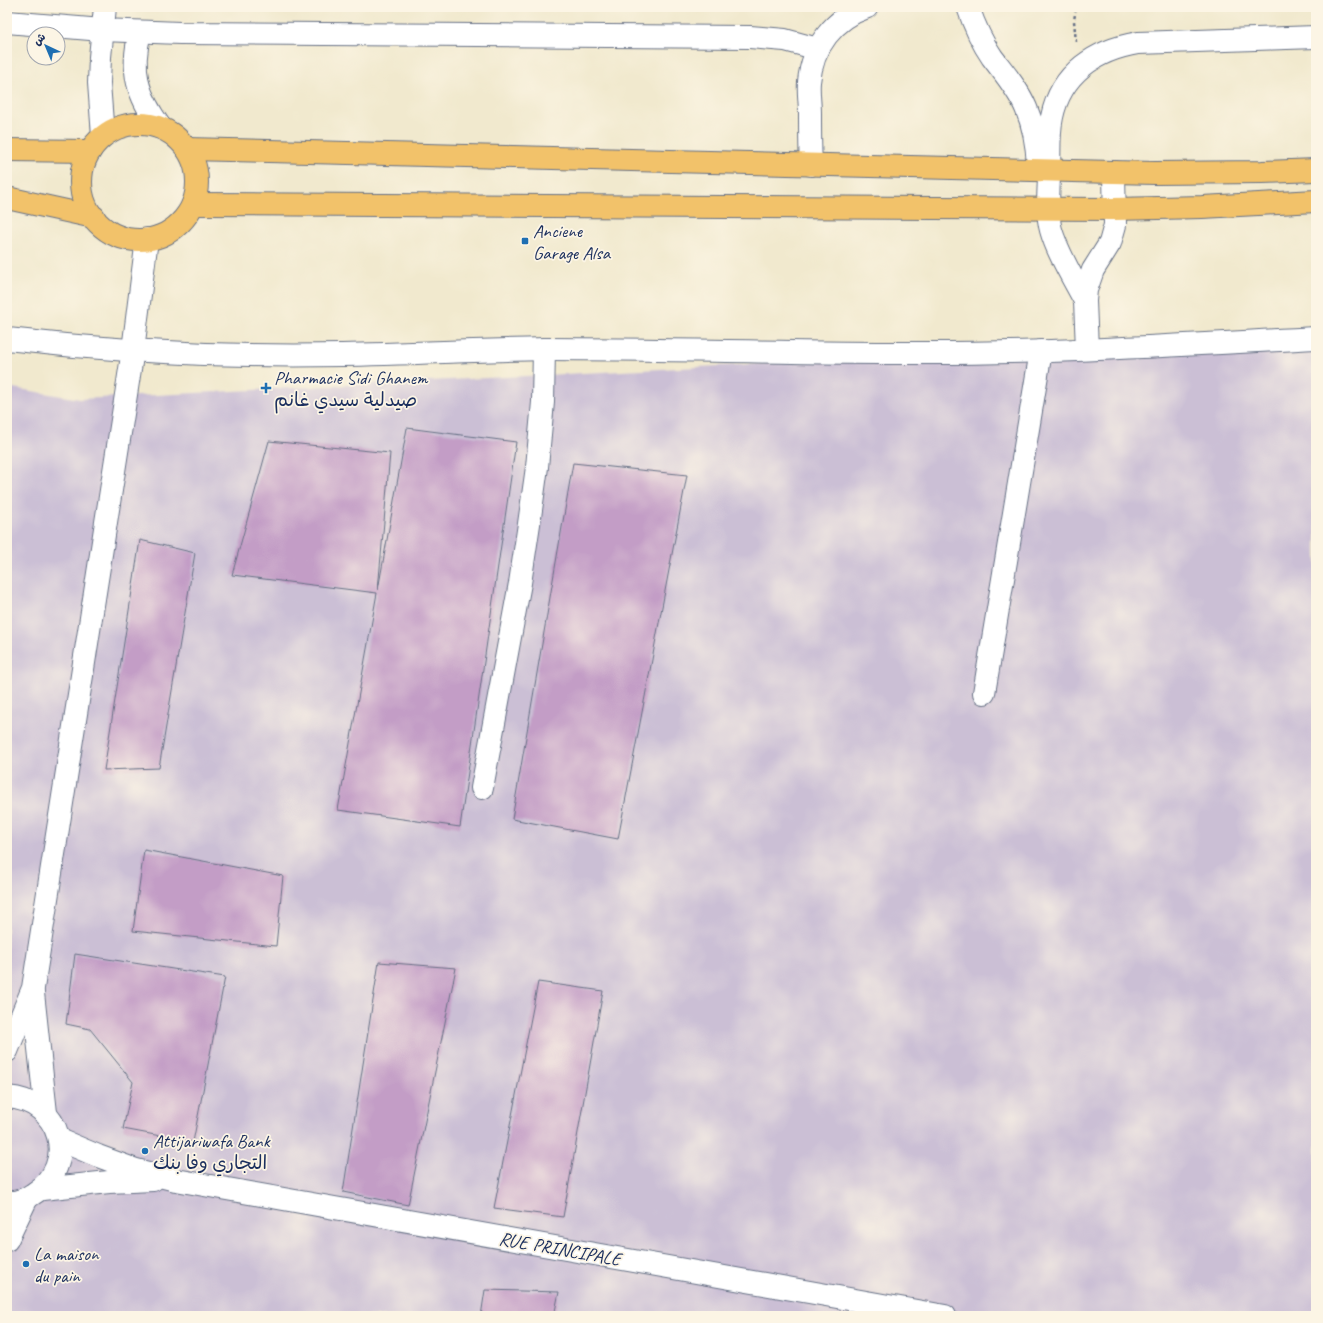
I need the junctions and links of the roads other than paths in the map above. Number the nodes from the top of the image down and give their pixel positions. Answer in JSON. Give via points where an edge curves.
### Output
{"nodes":[{"id":1,"x":105,"y":7,"type":"edge"},
{"id":2,"x":968,"y":7,"type":"edge"},
{"id":3,"x":864,"y":8,"type":"edge"},
{"id":4,"x":7,"y":22,"type":"edge"},
{"id":5,"x":102,"y":30,"type":"junction"},
{"id":6,"x":140,"y":32,"type":"junction"},
{"id":7,"x":1316,"y":37,"type":"edge"},
{"id":8,"x":818,"y":49,"type":"junction"},
{"id":9,"x":161,"y":128,"type":"junction"},
{"id":10,"x":97,"y":144,"type":"junction"},
{"id":11,"x":187,"y":149,"type":"junction"},
{"id":12,"x":7,"y":150,"type":"edge"},
{"id":13,"x":811,"y":165,"type":"junction"},
{"id":14,"x":1044,"y":170,"type":"junction"},
{"id":15,"x":1316,"y":170,"type":"edge"},
{"id":16,"x":1114,"y":172,"type":"junction"},
{"id":17,"x":7,"y":198,"type":"edge"},
{"id":18,"x":1316,"y":201,"type":"edge"},
{"id":19,"x":193,"y":204,"type":"junction"},
{"id":20,"x":1049,"y":208,"type":"junction"},
{"id":21,"x":1114,"y":209,"type":"junction"},
{"id":22,"x":94,"y":217,"type":"junction"},
{"id":23,"x":147,"y":239,"type":"junction"},
{"id":24,"x":1085,"y":301,"type":"junction"},
{"id":25,"x":1316,"y":338,"type":"edge"},
{"id":26,"x":7,"y":339,"type":"edge"},
{"id":27,"x":544,"y":349,"type":"junction"},
{"id":28,"x":1087,"y":349,"type":"junction"},
{"id":29,"x":133,"y":350,"type":"junction"},
{"id":30,"x":1041,"y":351,"type":"junction"},
{"id":31,"x":984,"y":693,"type":"dead end"},
{"id":32,"x":482,"y":788,"type":"dead end"},
{"id":33,"x":32,"y":988,"type":"junction"},
{"id":34,"x":7,"y":1051,"type":"edge"},
{"id":35,"x":7,"y":1097,"type":"edge"},
{"id":36,"x":46,"y":1113,"type":"junction"},
{"id":37,"x":60,"y":1140,"type":"junction"},
{"id":38,"x":176,"y":1180,"type":"junction"},
{"id":39,"x":25,"y":1196,"type":"edge"},
{"id":40,"x":7,"y":1240,"type":"edge"},
{"id":41,"x":945,"y":1316,"type":"edge"}],
"edges":[{"from":1,"to":5,"type":"street"},
{"from":2,"to":14,"type":"street","via":[[981,39],[1026,107]]},
{"from":3,"to":8,"type":"street","via":[[832,29]]},
{"from":4,"to":5,"type":"street"},
{"from":5,"to":6,"type":"street"},
{"from":5,"to":10,"type":"street"},
{"from":6,"to":8,"type":"street","via":[[750,36],[785,40]]},
{"from":6,"to":9,"type":"street","via":[[136,48],[137,82],[142,98]]},
{"from":7,"to":14,"type":"street","via":[[1138,43],[1124,45],[1095,56],[1072,76],[1057,102],[1052,116]]},
{"from":8,"to":13,"type":"street","via":[[809,83]]},
{"from":9,"to":10,"type":"main road","via":[[131,124],[117,129]]},
{"from":9,"to":11,"type":"main road","via":[[180,140]]},
{"from":10,"to":12,"type":"main road"},
{"from":10,"to":22,"type":"main road","via":[[84,164],[81,178],[86,206]]},
{"from":11,"to":13,"type":"main road"},
{"from":11,"to":19,"type":"main road","via":[[194,161],[197,176]]},
{"from":13,"to":14,"type":"main road"},
{"from":14,"to":16,"type":"main road"},
{"from":14,"to":20,"type":"street"},
{"from":15,"to":16,"type":"main road"},
{"from":16,"to":21,"type":"street"},
{"from":17,"to":22,"type":"main road"},
{"from":18,"to":21,"type":"main road"},
{"from":19,"to":20,"type":"main road"},
{"from":19,"to":23,"type":"main road","via":[[175,227],[162,235]]},
{"from":20,"to":21,"type":"main road"},
{"from":20,"to":24,"type":"street","via":[[1054,239]]},
{"from":21,"to":24,"type":"street","via":[[1113,234],[1093,270]]},
{"from":22,"to":23,"type":"main road","via":[[104,228],[118,235],[132,239]]},
{"from":23,"to":29,"type":"street"},
{"from":24,"to":28,"type":"street"},
{"from":25,"to":28,"type":"street"},
{"from":26,"to":29,"type":"street"},
{"from":27,"to":29,"type":"street","via":[[341,355],[232,355]]},
{"from":27,"to":30,"type":"street","via":[[908,354]]},
{"from":27,"to":32,"type":"street","via":[[543,402],[529,524]]},
{"from":28,"to":30,"type":"street"},
{"from":29,"to":33,"type":"street"},
{"from":30,"to":31,"type":"street"},
{"from":33,"to":34,"type":"street"},
{"from":33,"to":36,"type":"street"},
{"from":35,"to":36,"type":"street","via":[[22,1098]]},
{"from":36,"to":37,"type":"street","via":[[55,1126]]},
{"from":37,"to":38,"type":"street","via":[[104,1159]]},
{"from":37,"to":39,"type":"street","via":[[57,1167],[51,1179]]},
{"from":38,"to":39,"type":"street","via":[[109,1182]]},
{"from":38,"to":41,"type":"street","name":"RUE PRINCIPALE"},
{"from":39,"to":40,"type":"street"}]}
